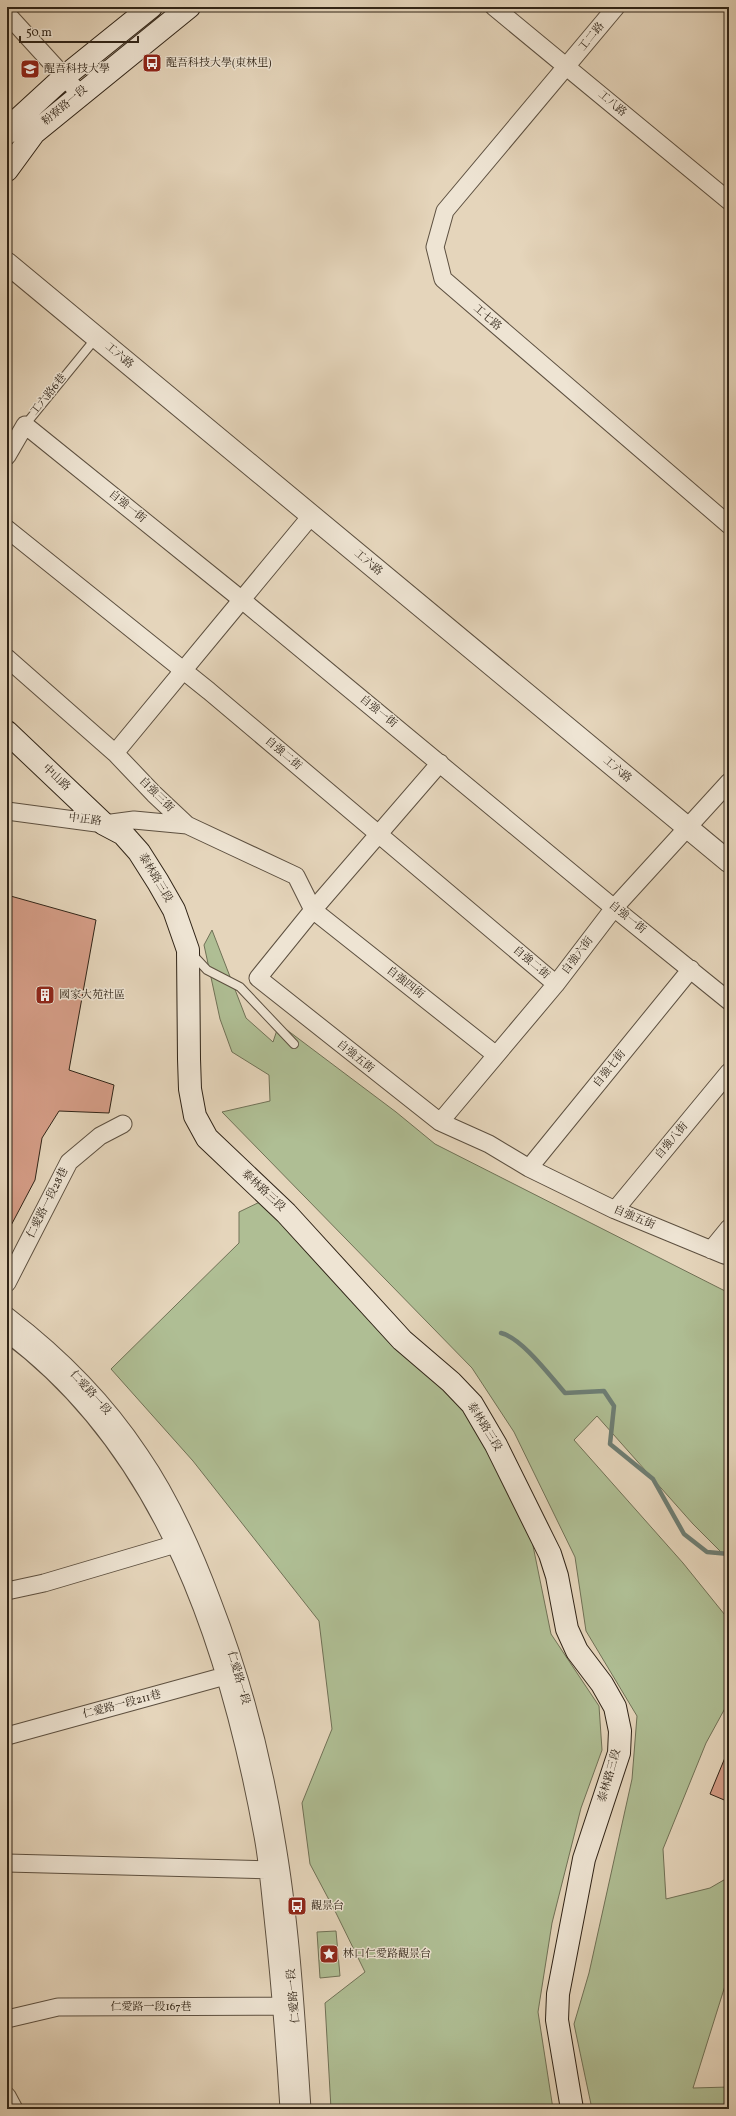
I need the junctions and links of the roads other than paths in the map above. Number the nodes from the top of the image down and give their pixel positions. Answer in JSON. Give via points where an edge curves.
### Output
{"nodes":[{"id":1,"x":150,"y":7,"type":"edge"},
{"id":2,"x":189,"y":7,"type":"edge"},
{"id":3,"x":494,"y":7,"type":"edge"},
{"id":4,"x":616,"y":7,"type":"edge"},
{"id":5,"x":7,"y":14,"type":"edge"},
{"id":6,"x":567,"y":67,"type":"junction"},
{"id":7,"x":64,"y":77,"type":"junction"},
{"id":8,"x":80,"y":94,"type":"junction"},
{"id":9,"x":7,"y":133,"type":"edge"},
{"id":10,"x":7,"y":170,"type":"edge"},
{"id":11,"x":729,"y":201,"type":"edge"},
{"id":12,"x":7,"y":263,"type":"edge"},
{"id":13,"x":96,"y":337,"type":"junction"},
{"id":14,"x":25,"y":425,"type":"junction"},
{"id":15,"x":7,"y":456,"type":"edge"},
{"id":16,"x":311,"y":516,"type":"junction"},
{"id":17,"x":729,"y":525,"type":"edge"},
{"id":18,"x":7,"y":528,"type":"edge"},
{"id":19,"x":242,"y":600,"type":"junction"},
{"id":20,"x":7,"y":658,"type":"edge"},
{"id":21,"x":183,"y":671,"type":"junction"},
{"id":22,"x":7,"y":732,"type":"edge"},
{"id":23,"x":115,"y":753,"type":"junction"},
{"id":24,"x":440,"y":763,"type":"junction"},
{"id":25,"x":729,"y":782,"type":"edge"},
{"id":26,"x":7,"y":811,"type":"edge"},
{"id":27,"x":104,"y":824,"type":"junction"},
{"id":28,"x":187,"y":825,"type":"junction"},
{"id":29,"x":688,"y":828,"type":"junction"},
{"id":30,"x":378,"y":834,"type":"junction"},
{"id":31,"x":729,"y":862,"type":"edge"},
{"id":32,"x":614,"y":908,"type":"junction"},
{"id":33,"x":313,"y":910,"type":"junction"},
{"id":34,"x":188,"y":950,"type":"junction"},
{"id":35,"x":691,"y":969,"type":"junction"},
{"id":36,"x":556,"y":984,"type":"junction"},
{"id":37,"x":729,"y":1001,"type":"edge"},
{"id":38,"x":294,"y":1044,"type":"dead end"},
{"id":39,"x":496,"y":1055,"type":"junction"},
{"id":40,"x":729,"y":1072,"type":"edge"},
{"id":41,"x":440,"y":1122,"type":"junction"},
{"id":42,"x":123,"y":1124,"type":"dead end"},
{"id":43,"x":529,"y":1168,"type":"junction"},
{"id":44,"x":615,"y":1210,"type":"junction"},
{"id":45,"x":729,"y":1228,"type":"edge"},
{"id":46,"x":729,"y":1249,"type":"edge"},
{"id":47,"x":712,"y":1250,"type":"junction"},
{"id":48,"x":7,"y":1283,"type":"edge"},
{"id":49,"x":7,"y":1316,"type":"edge"},
{"id":50,"x":7,"y":1333,"type":"edge"},
{"id":51,"x":182,"y":1542,"type":"junction"},
{"id":52,"x":7,"y":1591,"type":"edge"},
{"id":53,"x":232,"y":1675,"type":"junction"},
{"id":54,"x":7,"y":1736,"type":"edge"},
{"id":55,"x":7,"y":1863,"type":"edge"},
{"id":56,"x":274,"y":1870,"type":"junction"},
{"id":57,"x":289,"y":2006,"type":"junction"},
{"id":58,"x":7,"y":2019,"type":"edge"},
{"id":59,"x":7,"y":2096,"type":"edge"},
{"id":60,"x":14,"y":2109,"type":"edge"},
{"id":61,"x":289,"y":2109,"type":"edge"},
{"id":62,"x":302,"y":2109,"type":"edge"},
{"id":63,"x":572,"y":2109,"type":"edge"}],
"edges":[{"from":1,"to":7,"type":"main road","name":"粉寮路一段"},
{"from":2,"to":8,"type":"main road","name":"粉寮路一段"},
{"from":3,"to":6,"type":"street","name":"工八路"},
{"from":4,"to":6,"type":"street","name":"工二路"},
{"from":5,"to":7,"type":"street"},
{"from":6,"to":11,"type":"street","name":"工八路"},
{"from":6,"to":17,"type":"street","name":"工七路","via":[[445,211],[435,247],[443,279]]},
{"from":7,"to":8,"type":"street"},
{"from":7,"to":9,"type":"main road","name":"粉寮路一段","via":[[16,121]]},
{"from":8,"to":10,"type":"main road","name":"粉寮路一段","via":[[34,133]]},
{"from":12,"to":13,"type":"street","name":"工六路"},
{"from":13,"to":14,"type":"lane","name":"工六路6巷"},
{"from":13,"to":16,"type":"street","name":"工六路"},
{"from":14,"to":15,"type":"street","name":"工六路6巷"},
{"from":14,"to":19,"type":"street","name":"自強一街"},
{"from":16,"to":19,"type":"street"},
{"from":16,"to":29,"type":"street","name":"工六路"},
{"from":18,"to":21,"type":"street","name":"自強二街"},
{"from":19,"to":21,"type":"street"},
{"from":19,"to":24,"type":"street","name":"自強一街"},
{"from":20,"to":23,"type":"street","name":"自強三街"},
{"from":21,"to":23,"type":"street"},
{"from":21,"to":30,"type":"street","name":"自強二街"},
{"from":22,"to":27,"type":"main road","name":"中山路"},
{"from":23,"to":28,"type":"street","name":"自強三街"},
{"from":24,"to":30,"type":"street","name":"自強五街"},
{"from":24,"to":32,"type":"street","name":"自強一街"},
{"from":25,"to":29,"type":"street","name":"自強六街"},
{"from":26,"to":27,"type":"street","name":"中正路"},
{"from":27,"to":28,"type":"street","name":"中正路","via":[[134,820]]},
{"from":27,"to":34,"type":"main road","name":"泰林路三段","via":[[123,834],[139,852],[174,910]]},
{"from":28,"to":33,"type":"street","name":"自強三街","via":[[296,876]]},
{"from":29,"to":31,"type":"street","name":"工六路"},
{"from":29,"to":32,"type":"street","name":"自強六街"},
{"from":30,"to":33,"type":"street","name":"自強五街"},
{"from":30,"to":36,"type":"street","name":"自強二街"},
{"from":32,"to":35,"type":"street","name":"自強一街"},
{"from":32,"to":36,"type":"street","name":"自強六街"},
{"from":33,"to":39,"type":"street","name":"自強四街"},
{"from":33,"to":41,"type":"street","name":"自強五街","via":[[258,978]]},
{"from":34,"to":38,"type":"lane","via":[[207,970],[240,987]]},
{"from":34,"to":63,"type":"main road","name":"泰林路三段","via":[[190,1089],[195,1116],[204,1132],[227,1158],[286,1213],[402,1340],[451,1382],[472,1404],[496,1445],[550,1554],[567,1629],[577,1651],[602,1684],[615,1707],[620,1731],[619,1753],[584,1859],[558,1994],[557,2020]]},
{"from":35,"to":37,"type":"street","name":"自強一街"},
{"from":35,"to":43,"type":"street","name":"自強七街"},
{"from":36,"to":39,"type":"street","name":"自強六街"},
{"from":39,"to":41,"type":"street","name":"自強六街"},
{"from":40,"to":44,"type":"street","name":"自強八街"},
{"from":41,"to":43,"type":"street","name":"自強五街","via":[[489,1144]]},
{"from":42,"to":48,"type":"street","name":"仁愛路一段28巷","via":[[100,1136],[69,1162]]},
{"from":43,"to":44,"type":"street","name":"自強五街"},
{"from":44,"to":47,"type":"street","name":"自強五街"},
{"from":45,"to":47,"type":"street"},
{"from":46,"to":47,"type":"street","via":[[724,1255]]},
{"from":49,"to":51,"type":"street","name":"仁愛路一段","via":[[70,1371],[110,1414],[167,1498]]},
{"from":50,"to":51,"type":"street","name":"仁愛路一段","via":[[55,1375],[91,1412],[119,1447]]},
{"from":51,"to":52,"type":"street","via":[[44,1583]]},
{"from":51,"to":53,"type":"street","name":"仁愛路一段","via":[[225,1633]]},
{"from":53,"to":54,"type":"street","name":"仁愛路一段211巷"},
{"from":53,"to":56,"type":"street","name":"仁愛路一段","via":[[259,1753],[276,1834]]},
{"from":55,"to":56,"type":"street"},
{"from":56,"to":57,"type":"street","name":"仁愛路一段"},
{"from":57,"to":58,"type":"street","name":"仁愛路一段167巷","via":[[58,2007]]},
{"from":57,"to":61,"type":"street","name":"仁愛路一段"},
{"from":57,"to":62,"type":"street","name":"仁愛路一段"},
{"from":59,"to":60,"type":"street"}]}
